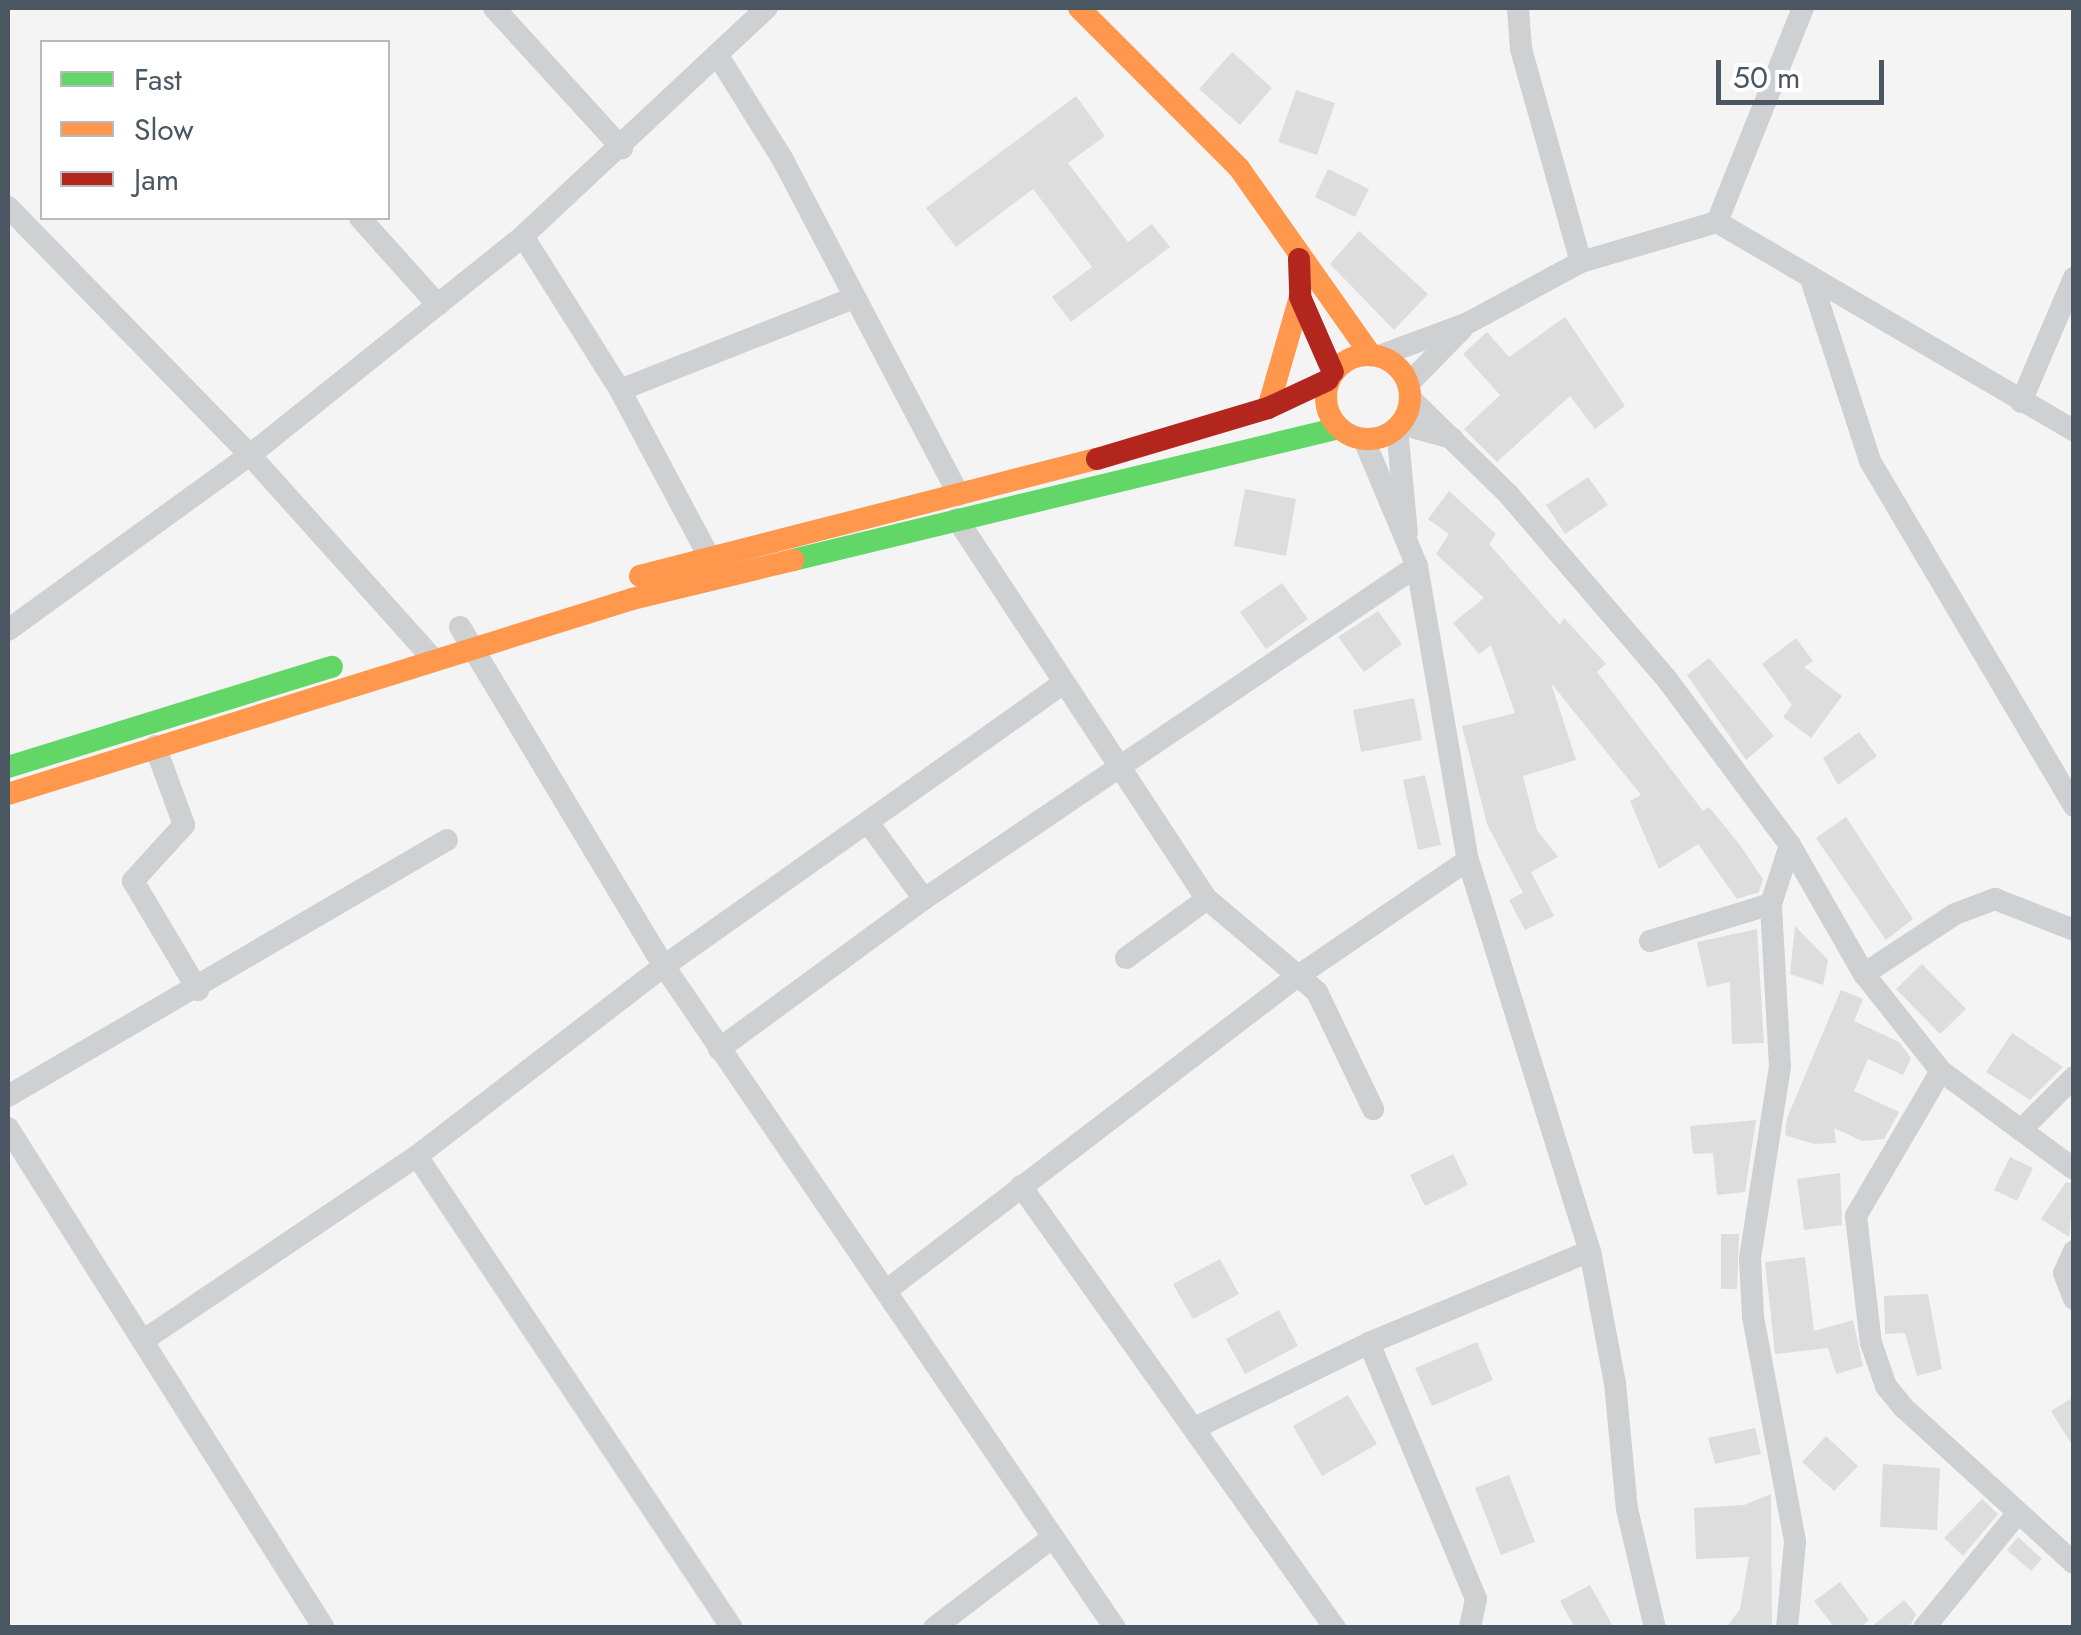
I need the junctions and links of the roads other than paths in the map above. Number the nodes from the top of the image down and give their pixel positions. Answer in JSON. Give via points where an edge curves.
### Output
{"nodes":[{"id":1,"x":494,"y":8,"type":"edge"},
{"id":2,"x":767,"y":8,"type":"edge"},
{"id":3,"x":1079,"y":8,"type":"edge"},
{"id":4,"x":1518,"y":8,"type":"edge"},
{"id":5,"x":1803,"y":8,"type":"edge"},
{"id":6,"x":720,"y":59,"type":"junction"},
{"id":7,"x":622,"y":148,"type":"junction"},
{"id":8,"x":8,"y":207,"type":"edge"},
{"id":9,"x":362,"y":220,"type":"edge"},
{"id":10,"x":1718,"y":222,"type":"junction"},
{"id":11,"x":16,"y":231,"type":"edge"},
{"id":12,"x":524,"y":236,"type":"junction"},
{"id":13,"x":1299,"y":259,"type":"junction"},
{"id":14,"x":1582,"y":262,"type":"junction"},
{"id":15,"x":1810,"y":276,"type":"junction"},
{"id":16,"x":2074,"y":278,"type":"edge"},
{"id":17,"x":1300,"y":296,"type":"junction"},
{"id":18,"x":852,"y":298,"type":"junction"},
{"id":19,"x":438,"y":305,"type":"junction"},
{"id":20,"x":1468,"y":323,"type":"junction"},
{"id":21,"x":1375,"y":356,"type":"junction"},
{"id":22,"x":1331,"y":376,"type":"junction"},
{"id":23,"x":620,"y":390,"type":"junction"},
{"id":24,"x":1409,"y":391,"type":"junction"},
{"id":25,"x":2021,"y":402,"type":"junction"},
{"id":26,"x":1268,"y":408,"type":"junction"},
{"id":27,"x":1399,"y":426,"type":"junction"},
{"id":28,"x":1339,"y":428,"type":"junction"},
{"id":29,"x":2074,"y":431,"type":"edge"},
{"id":30,"x":1452,"y":438,"type":"junction"},
{"id":31,"x":1364,"y":440,"type":"junction"},
{"id":32,"x":250,"y":455,"type":"junction"},
{"id":33,"x":1032,"y":479,"type":"junction"},
{"id":34,"x":1039,"y":502,"type":"junction"},
{"id":35,"x":958,"y":507,"type":"junction"},
{"id":36,"x":1412,"y":556,"type":"junction"},
{"id":37,"x":708,"y":557,"type":"junction"},
{"id":38,"x":628,"y":590,"type":"junction"},
{"id":39,"x":8,"y":630,"type":"edge"},
{"id":40,"x":463,"y":636,"type":"junction"},
{"id":41,"x":424,"y":649,"type":"junction"},
{"id":42,"x":1064,"y":683,"type":"junction"},
{"id":43,"x":155,"y":746,"type":"junction"},
{"id":44,"x":1120,"y":765,"type":"junction"},
{"id":45,"x":8,"y":767,"type":"edge"},
{"id":46,"x":8,"y":794,"type":"edge"},
{"id":47,"x":2074,"y":806,"type":"edge"},
{"id":48,"x":869,"y":824,"type":"junction"},
{"id":49,"x":447,"y":840,"type":"dead end"},
{"id":50,"x":1790,"y":845,"type":"junction"},
{"id":51,"x":1468,"y":860,"type":"junction"},
{"id":52,"x":924,"y":899,"type":"junction"},
{"id":53,"x":1207,"y":899,"type":"junction"},
{"id":54,"x":1771,"y":904,"type":"junction"},
{"id":55,"x":2074,"y":930,"type":"edge"},
{"id":56,"x":1650,"y":940,"type":"dead end"},
{"id":57,"x":1126,"y":958,"type":"dead end"},
{"id":58,"x":664,"y":966,"type":"junction"},
{"id":59,"x":1864,"y":974,"type":"junction"},
{"id":60,"x":1294,"y":978,"type":"junction"},
{"id":61,"x":198,"y":990,"type":"junction"},
{"id":62,"x":719,"y":1049,"type":"junction"},
{"id":63,"x":1941,"y":1071,"type":"junction"},
{"id":64,"x":2074,"y":1076,"type":"edge"},
{"id":65,"x":8,"y":1096,"type":"edge"},
{"id":66,"x":1373,"y":1110,"type":"dead end"},
{"id":67,"x":8,"y":1128,"type":"edge"},
{"id":68,"x":2021,"y":1130,"type":"junction"},
{"id":69,"x":417,"y":1156,"type":"junction"},
{"id":70,"x":2074,"y":1169,"type":"edge"},
{"id":71,"x":1021,"y":1186,"type":"junction"},
{"id":72,"x":1590,"y":1251,"type":"junction"},
{"id":73,"x":2074,"y":1251,"type":"edge"},
{"id":74,"x":887,"y":1290,"type":"junction"},
{"id":75,"x":2074,"y":1300,"type":"edge"},
{"id":76,"x":144,"y":1340,"type":"junction"},
{"id":77,"x":1370,"y":1343,"type":"junction"},
{"id":78,"x":1194,"y":1428,"type":"junction"},
{"id":79,"x":2016,"y":1515,"type":"junction"},
{"id":80,"x":1053,"y":1537,"type":"junction"},
{"id":81,"x":2074,"y":1563,"type":"edge"},
{"id":82,"x":324,"y":1628,"type":"edge"},
{"id":83,"x":732,"y":1628,"type":"edge"},
{"id":84,"x":934,"y":1628,"type":"edge"},
{"id":85,"x":1116,"y":1628,"type":"edge"},
{"id":86,"x":1335,"y":1628,"type":"edge"},
{"id":87,"x":1470,"y":1628,"type":"edge"},
{"id":88,"x":1656,"y":1628,"type":"edge"},
{"id":89,"x":1787,"y":1628,"type":"edge"},
{"id":90,"x":1924,"y":1628,"type":"edge"}],
"edges":[{"from":1,"to":7,"type":"street"},
{"from":2,"to":6,"type":"street"},
{"from":3,"to":13,"type":"street","via":[[1239,168]]},
{"from":4,"to":14,"type":"street","via":[[1520,49]]},
{"from":5,"to":10,"type":"street"},
{"from":6,"to":7,"type":"street"},
{"from":6,"to":18,"type":"street","via":[[783,160]]},
{"from":7,"to":12,"type":"street"},
{"from":8,"to":11,"type":"street"},
{"from":9,"to":19,"type":"street"},
{"from":10,"to":14,"type":"street"},
{"from":10,"to":15,"type":"street"},
{"from":11,"to":32,"type":"street"},
{"from":12,"to":19,"type":"street"},
{"from":12,"to":23,"type":"street"},
{"from":13,"to":17,"type":"street"},
{"from":13,"to":21,"type":"street"},
{"from":14,"to":20,"type":"street"},
{"from":15,"to":25,"type":"street"},
{"from":15,"to":47,"type":"street","via":[[1870,461]]},
{"from":16,"to":25,"type":"street"},
{"from":17,"to":22,"type":"street"},
{"from":17,"to":26,"type":"street"},
{"from":18,"to":23,"type":"street"},
{"from":18,"to":35,"type":"street"},
{"from":19,"to":32,"type":"street"},
{"from":20,"to":21,"type":"street"},
{"from":20,"to":24,"type":"street"},
{"from":21,"to":22,"type":"street"},
{"from":21,"to":24,"type":"street"},
{"from":22,"to":26,"type":"street"},
{"from":22,"to":28,"type":"street","via":[[1325,404]]},
{"from":23,"to":37,"type":"street"},
{"from":24,"to":27,"type":"street"},
{"from":24,"to":30,"type":"street"},
{"from":25,"to":29,"type":"street"},
{"from":26,"to":33,"type":"street"},
{"from":27,"to":30,"type":"street"},
{"from":27,"to":31,"type":"street"},
{"from":27,"to":36,"type":"street"},
{"from":28,"to":31,"type":"street"},
{"from":28,"to":34,"type":"street"},
{"from":30,"to":50,"type":"street","via":[[1666,678]]},
{"from":31,"to":36,"type":"street"},
{"from":32,"to":39,"type":"street"},
{"from":32,"to":41,"type":"street"},
{"from":33,"to":34,"type":"street"},
{"from":33,"to":35,"type":"street"},
{"from":34,"to":35,"type":"street"},
{"from":35,"to":37,"type":"street"},
{"from":35,"to":38,"type":"street"},
{"from":35,"to":42,"type":"street"},
{"from":36,"to":44,"type":"street"},
{"from":36,"to":51,"type":"street"},
{"from":37,"to":38,"type":"street"},
{"from":38,"to":40,"type":"street"},
{"from":40,"to":41,"type":"street"},
{"from":40,"to":58,"type":"street"},
{"from":41,"to":43,"type":"street"},
{"from":41,"to":45,"type":"street"},
{"from":42,"to":44,"type":"street"},
{"from":42,"to":48,"type":"street"},
{"from":43,"to":46,"type":"street"},
{"from":43,"to":61,"type":"street","via":[[184,825],[133,881]]},
{"from":44,"to":52,"type":"street"},
{"from":44,"to":53,"type":"street"},
{"from":48,"to":52,"type":"street"},
{"from":48,"to":58,"type":"street"},
{"from":49,"to":61,"type":"street"},
{"from":50,"to":54,"type":"street"},
{"from":50,"to":59,"type":"street"},
{"from":51,"to":60,"type":"street"},
{"from":51,"to":72,"type":"street"},
{"from":52,"to":62,"type":"street"},
{"from":53,"to":57,"type":"street"},
{"from":53,"to":60,"type":"street"},
{"from":54,"to":56,"type":"street"},
{"from":54,"to":89,"type":"street","via":[[1780,1068],[1750,1291],[1795,1541]]},
{"from":55,"to":59,"type":"street","via":[[1995,899],[1955,914]]},
{"from":58,"to":62,"type":"street"},
{"from":58,"to":69,"type":"street"},
{"from":59,"to":63,"type":"street"},
{"from":60,"to":66,"type":"street","via":[[1318,992]]},
{"from":60,"to":71,"type":"street"},
{"from":61,"to":65,"type":"street"},
{"from":62,"to":74,"type":"street"},
{"from":63,"to":68,"type":"street"},
{"from":63,"to":79,"type":"street","via":[[1859,1205],[1864,1317],[1890,1391]]},
{"from":64,"to":68,"type":"street"},
{"from":67,"to":76,"type":"street"},
{"from":68,"to":70,"type":"street"},
{"from":69,"to":76,"type":"street"},
{"from":69,"to":83,"type":"street"},
{"from":71,"to":74,"type":"street"},
{"from":71,"to":78,"type":"street"},
{"from":72,"to":77,"type":"street"},
{"from":72,"to":88,"type":"street","via":[[1616,1382],[1627,1509]]},
{"from":73,"to":75,"type":"street","via":[[2064,1274]]},
{"from":74,"to":80,"type":"street"},
{"from":76,"to":82,"type":"street"},
{"from":77,"to":78,"type":"street"},
{"from":77,"to":87,"type":"street","via":[[1476,1600]]},
{"from":78,"to":86,"type":"street"},
{"from":79,"to":81,"type":"street"},
{"from":79,"to":90,"type":"street"},
{"from":80,"to":84,"type":"street"},
{"from":80,"to":85,"type":"street"}]}
